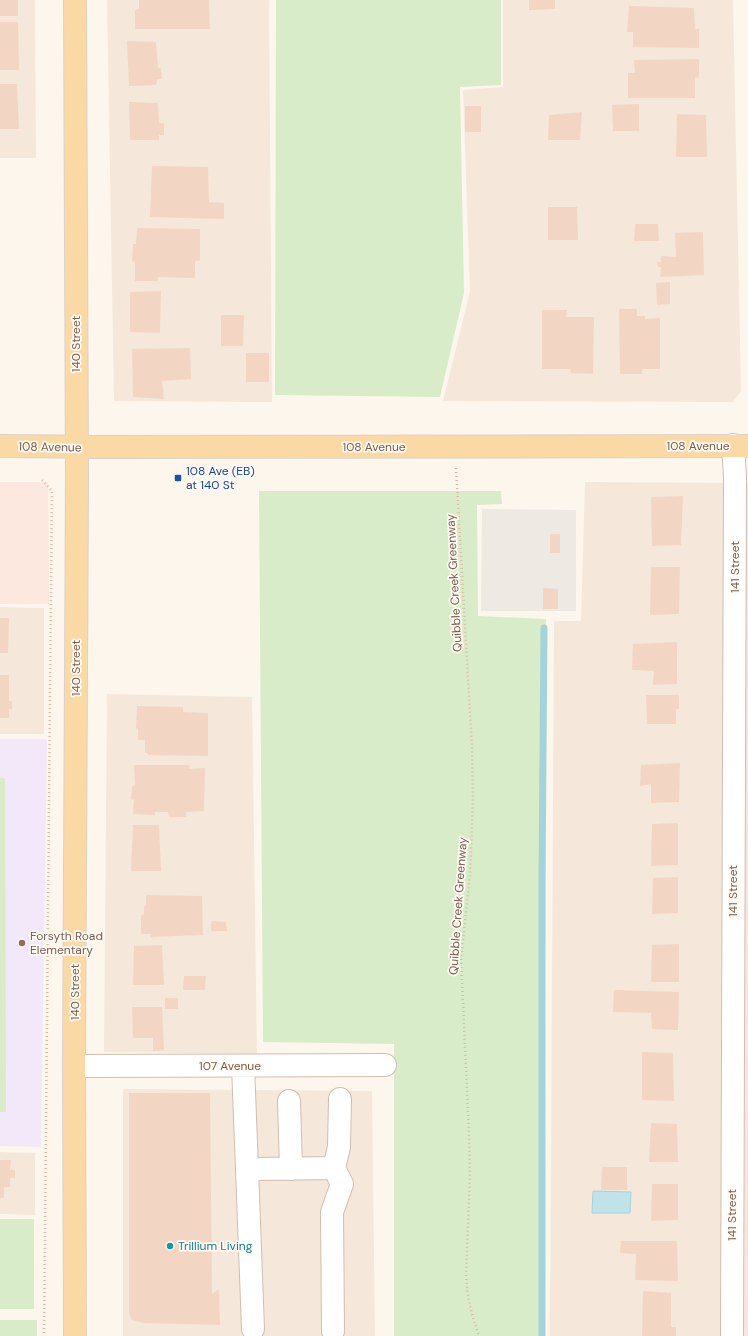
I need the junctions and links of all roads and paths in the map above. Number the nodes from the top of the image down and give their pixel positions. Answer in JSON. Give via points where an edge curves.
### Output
{"nodes":[{"id":1,"x":75,"y":0,"type":"edge"},
{"id":2,"x":0,"y":446,"type":"edge"},
{"id":3,"x":741,"y":446,"type":"edge"},
{"id":4,"x":76,"y":447,"type":"junction"},
{"id":5,"x":457,"y":475,"type":"dead end"},
{"id":6,"x":42,"y":480,"type":"dead end"},
{"id":7,"x":385,"y":1065,"type":"dead end"},
{"id":8,"x":74,"y":1066,"type":"junction"},
{"id":9,"x":243,"y":1066,"type":"junction"},
{"id":10,"x":340,"y":1099,"type":"dead end"},
{"id":11,"x":289,"y":1101,"type":"dead end"},
{"id":12,"x":334,"y":1168,"type":"junction"},
{"id":13,"x":291,"y":1169,"type":"junction"},
{"id":14,"x":247,"y":1170,"type":"junction"},
{"id":15,"x":253,"y":1329,"type":"dead end"},
{"id":16,"x":333,"y":1331,"type":"dead end"},
{"id":17,"x":44,"y":1336,"type":"edge"},
{"id":18,"x":75,"y":1336,"type":"edge"},
{"id":19,"x":479,"y":1336,"type":"edge"},
{"id":20,"x":732,"y":1336,"type":"edge"}],
"edges":[{"from":1,"to":4,"type":"main road","name":"140 Street"},
{"from":2,"to":4,"type":"main road","name":"108 Avenue"},
{"from":3,"to":4,"type":"main road","name":"108 Avenue"},
{"from":3,"to":20,"type":"street","name":"141 Street","via":[[735,485]]},
{"from":4,"to":8,"type":"main road","name":"140 Street"},
{"from":5,"to":19,"type":"path","name":"Quibble Creek Greenway","via":[[473,799],[470,875],[461,959],[470,1177],[466,1287],[470,1311]]},
{"from":6,"to":17,"type":"path","via":[[52,491]]},
{"from":7,"to":9,"type":"street","name":"107 Avenue"},
{"from":8,"to":9,"type":"street","name":"107 Avenue"},
{"from":8,"to":18,"type":"main road","name":"140 Street"},
{"from":9,"to":14,"type":"street"},
{"from":10,"to":12,"type":"street","via":[[340,1147]]},
{"from":11,"to":13,"type":"street"},
{"from":12,"to":13,"type":"street"},
{"from":12,"to":16,"type":"street","via":[[342,1184],[332,1212]]},
{"from":13,"to":14,"type":"street"},
{"from":14,"to":15,"type":"street"}]}
